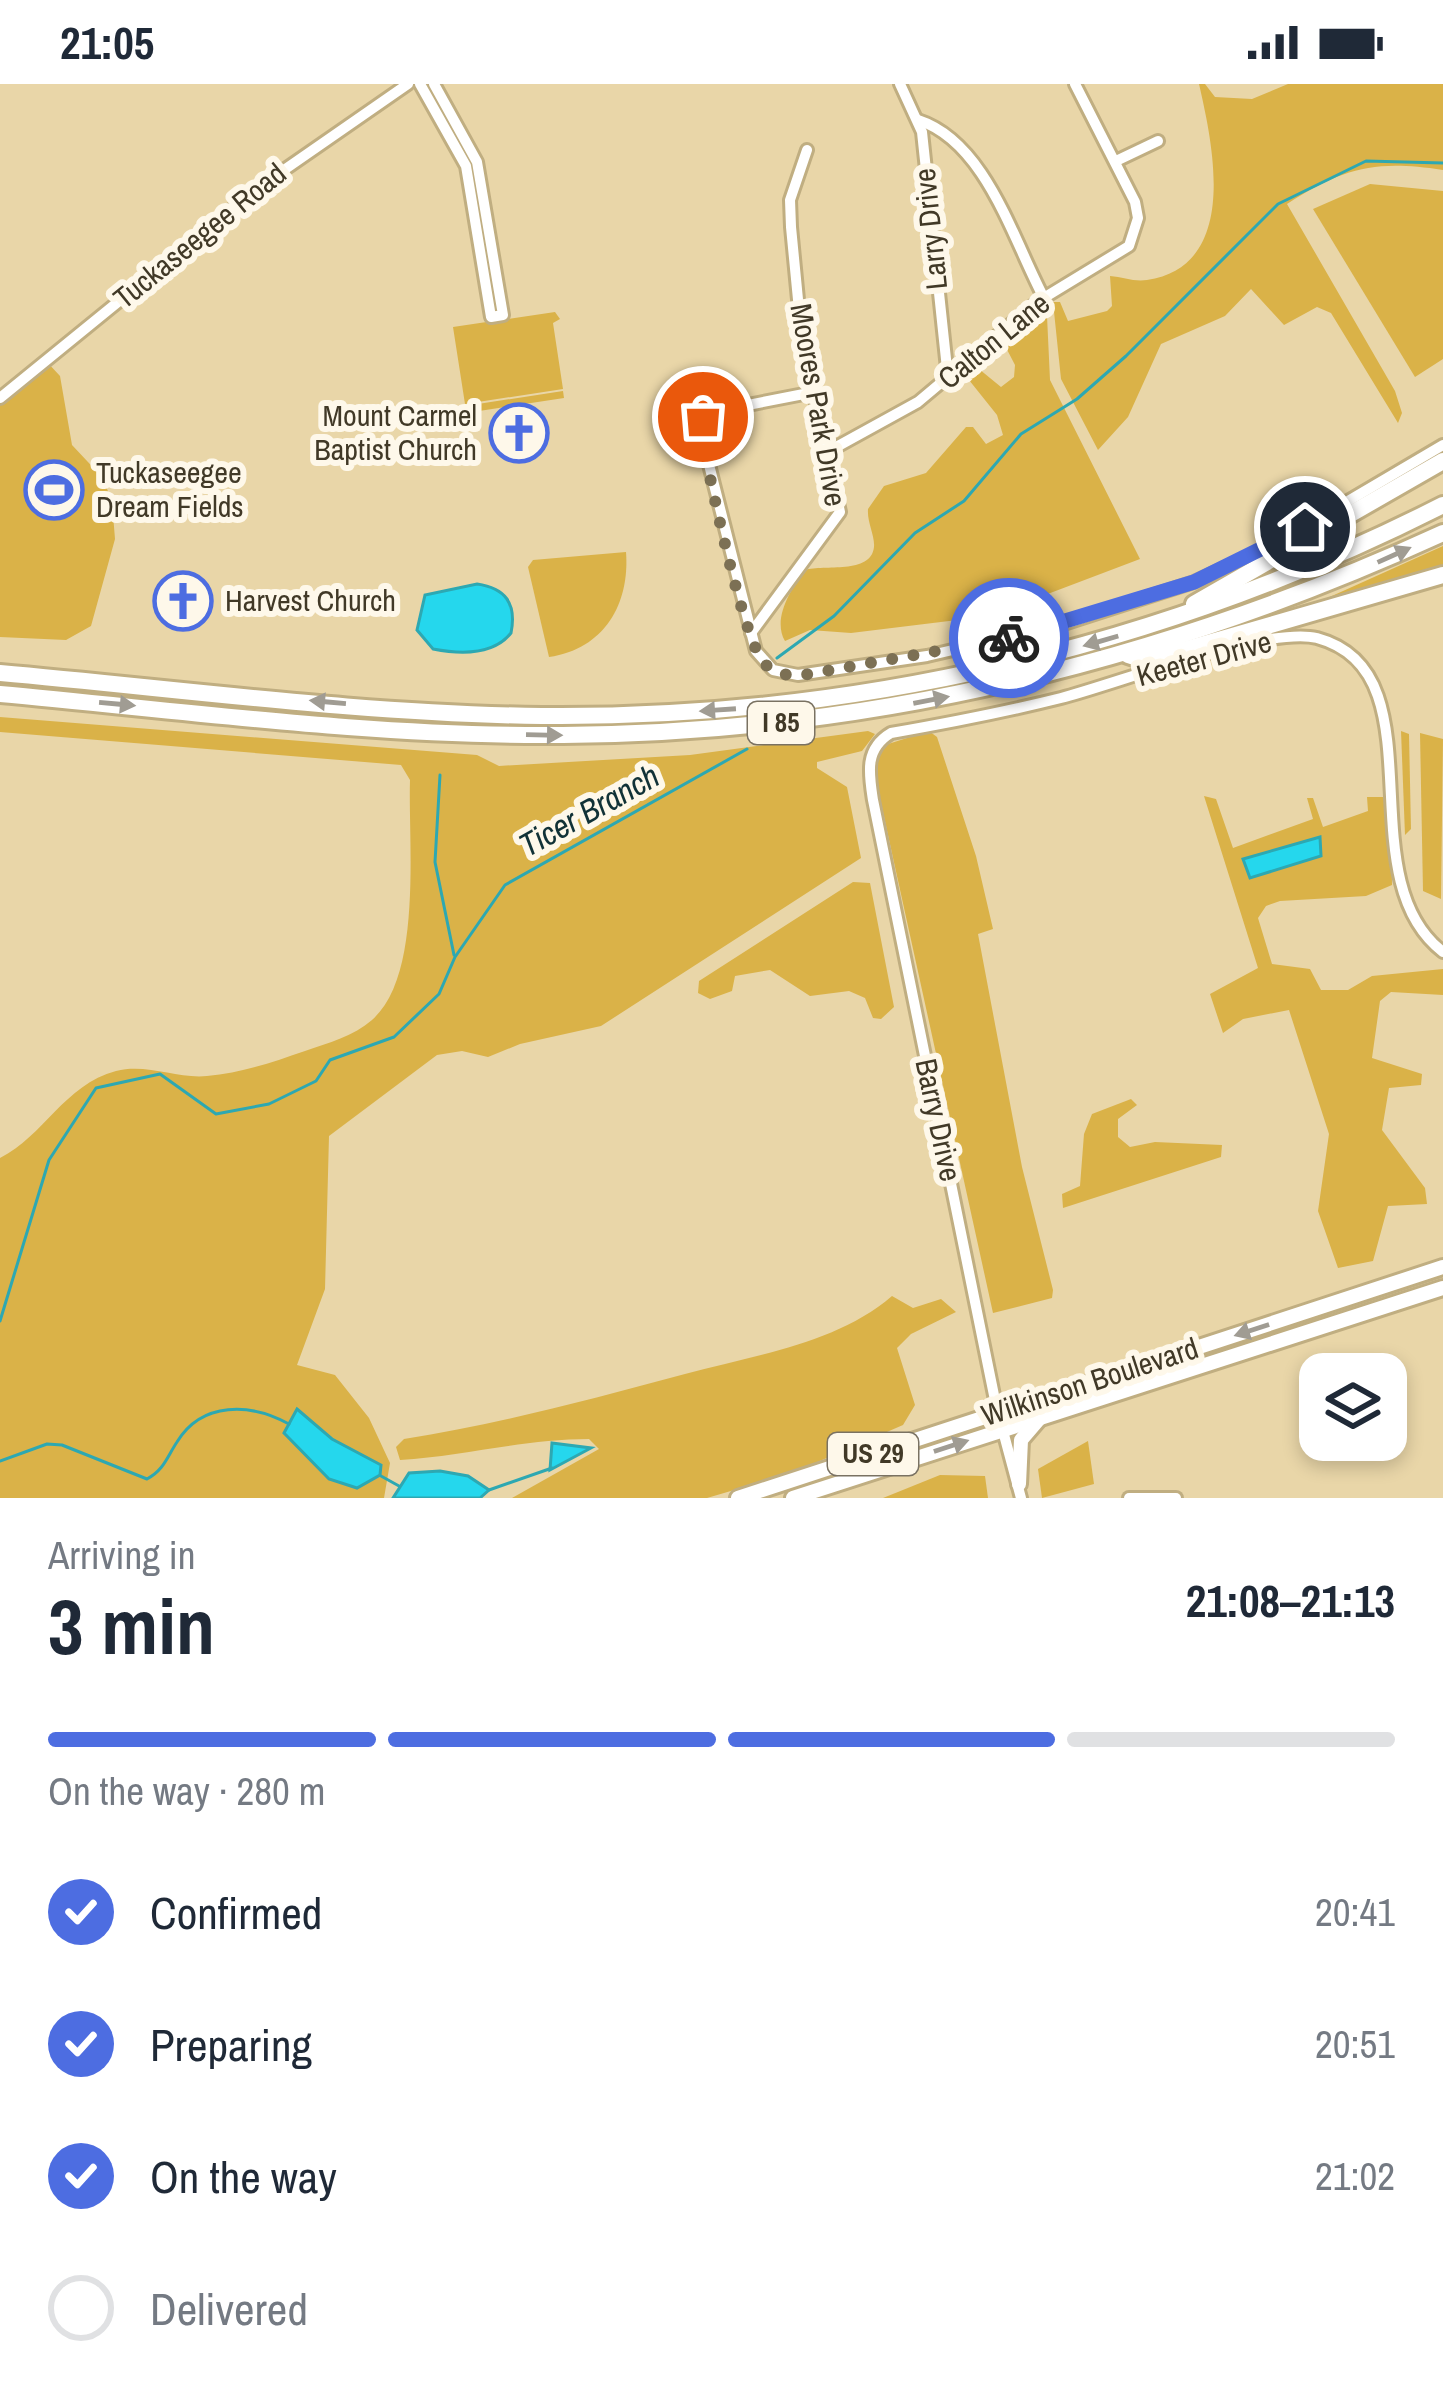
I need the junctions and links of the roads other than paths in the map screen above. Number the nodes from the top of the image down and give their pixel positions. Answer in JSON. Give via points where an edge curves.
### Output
{"nodes":[{"id":1,"x":408,"y":84,"type":"edge"},
{"id":2,"x":420,"y":84,"type":"edge"},
{"id":3,"x":434,"y":84,"type":"edge"},
{"id":4,"x":900,"y":84,"type":"edge"},
{"id":5,"x":1075,"y":84,"type":"edge"},
{"id":6,"x":918,"y":120,"type":"junction"},
{"id":7,"x":1158,"y":141,"type":"dead end"},
{"id":8,"x":807,"y":150,"type":"dead end"},
{"id":9,"x":1116,"y":161,"type":"junction"},
{"id":10,"x":1044,"y":298,"type":"junction"},
{"id":11,"x":948,"y":378,"type":"junction"},
{"id":12,"x":814,"y":392,"type":"junction"},
{"id":13,"x":0,"y":398,"type":"edge"},
{"id":14,"x":1443,"y":445,"type":"edge"},
{"id":15,"x":829,"y":451,"type":"junction"},
{"id":16,"x":1443,"y":461,"type":"edge"},
{"id":17,"x":1443,"y":505,"type":"edge"},
{"id":18,"x":1443,"y":532,"type":"edge"},
{"id":19,"x":1443,"y":575,"type":"edge"},
{"id":20,"x":1161,"y":623,"type":"junction"},
{"id":21,"x":751,"y":633,"type":"junction"},
{"id":22,"x":1128,"y":654,"type":"junction"},
{"id":23,"x":0,"y":674,"type":"edge"},
{"id":24,"x":0,"y":694,"type":"edge"},
{"id":25,"x":878,"y":742,"type":"joint"},
{"id":26,"x":1443,"y":952,"type":"edge"},
{"id":27,"x":1443,"y":1267,"type":"edge"},
{"id":28,"x":1443,"y":1276,"type":"edge"},
{"id":29,"x":1443,"y":1288,"type":"edge"},
{"id":30,"x":1294,"y":1333,"type":"junction"},
{"id":31,"x":998,"y":1412,"type":"junction"},
{"id":32,"x":1044,"y":1415,"type":"junction"},
{"id":33,"x":1003,"y":1429,"type":"junction"},
{"id":34,"x":1020,"y":1491,"type":"edge"},
{"id":35,"x":738,"y":1498,"type":"edge"},
{"id":36,"x":793,"y":1498,"type":"edge"},
{"id":37,"x":1129,"y":1498,"type":"edge"},
{"id":38,"x":1176,"y":1498,"type":"edge"}],
"edges":[{"from":1,"to":13,"type":"street","name":"Tuckaseegee Road","via":[[258,188]]},
{"from":2,"to":3,"type":"street","via":[[466,166],[497,316],[477,162]]},
{"from":4,"to":6,"type":"street","name":"Larry Drive"},
{"from":5,"to":9,"type":"street","name":"Calton Lane"},
{"from":6,"to":10,"type":"street","via":[[947,134],[973,164]]},
{"from":6,"to":11,"type":"street","name":"Larry Drive"},
{"from":7,"to":9,"type":"street"},
{"from":8,"to":12,"type":"street","name":"Moores Park Drive","via":[[790,211]]},
{"from":9,"to":10,"type":"street","name":"Calton Lane","via":[[1136,207],[1129,246]]},
{"from":10,"to":11,"type":"street","name":"Calton Lane"},
{"from":11,"to":15,"type":"street","name":"Calton Lane"},
{"from":12,"to":15,"type":"street","name":"Moores Park Drive"},
{"from":12,"to":21,"type":"street","via":[[697,418]]},
{"from":14,"to":21,"type":"street","via":[[1270,547],[1194,582],[1064,624],[798,676],[766,665]]},
{"from":15,"to":21,"type":"street","name":"Moores Park Drive","via":[[837,522]]},
{"from":16,"to":20,"type":"highway"},
{"from":17,"to":20,"type":"highway","number":"I 85","via":[[1306,570]]},
{"from":22,"to":18,"type":"highway","number":"I 85","one_way":true,"via":[[1281,603]]},
{"from":19,"to":22,"type":"highway","via":[[1146,661]]},
{"from":20,"to":23,"type":"highway","number":"I 85","one_way":true,"via":[[937,681],[658,714],[483,714]]},
{"from":24,"to":22,"type":"highway","number":"I 85","one_way":true,"via":[[427,731],[642,734],[895,707]]},
{"from":25,"to":26,"type":"street","name":"Keeter Drive","via":[[1284,637],[1330,642],[1365,664],[1389,701],[1404,898],[1420,931]]},
{"from":25,"to":31,"type":"street","name":"Barry Drive","via":[[868,767],[873,800]]},
{"from":27,"to":31,"type":"main road","name":"Wilkinson Boulevard","number":"US 29","one_way":true},
{"from":28,"to":30,"type":"main road","via":[[1308,1321]]},
{"from":29,"to":30,"type":"main road","name":"Wilkinson Boulevard","number":"US 29"},
{"from":30,"to":32,"type":"main road","name":"Wilkinson Boulevard","number":"US 29"},
{"from":31,"to":33,"type":"street","name":"Barry Drive"},
{"from":31,"to":35,"type":"main road","name":"Wilkinson Boulevard","number":"US 29"},
{"from":32,"to":33,"type":"main road","name":"Wilkinson Boulevard","number":"US 29"},
{"from":32,"to":34,"type":"main road","via":[[1021,1440]]},
{"from":33,"to":34,"type":"street","name":"Barry Drive"},
{"from":36,"to":33,"type":"main road","name":"Wilkinson Boulevard","number":"US 29","one_way":true},
{"from":37,"to":38,"type":"street"}]}
